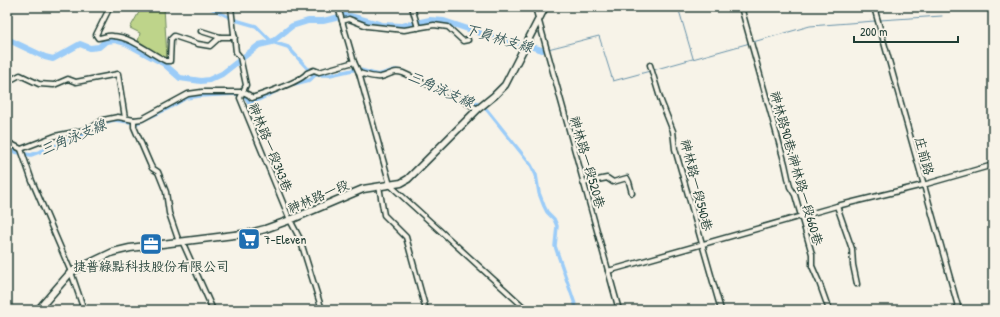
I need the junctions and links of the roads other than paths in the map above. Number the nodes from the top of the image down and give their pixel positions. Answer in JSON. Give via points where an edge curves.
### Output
{"nodes":[{"id":1,"x":110,"y":7,"type":"edge"},
{"id":2,"x":232,"y":7,"type":"edge"},
{"id":3,"x":338,"y":7,"type":"edge"},
{"id":4,"x":412,"y":7,"type":"edge"},
{"id":5,"x":535,"y":7,"type":"edge"},
{"id":6,"x":545,"y":7,"type":"edge"},
{"id":7,"x":741,"y":7,"type":"edge"},
{"id":8,"x":874,"y":7,"type":"edge"},
{"id":9,"x":538,"y":20,"type":"junction"},
{"id":10,"x":342,"y":21,"type":"junction"},
{"id":11,"x":418,"y":28,"type":"junction"},
{"id":12,"x":201,"y":31,"type":"dead end"},
{"id":13,"x":220,"y":37,"type":"junction"},
{"id":14,"x":235,"y":37,"type":"junction"},
{"id":15,"x":468,"y":40,"type":"dead end"},
{"id":16,"x":354,"y":62,"type":"junction"},
{"id":17,"x":650,"y":65,"type":"dead end"},
{"id":18,"x":359,"y":73,"type":"junction"},
{"id":19,"x":7,"y":82,"type":"edge"},
{"id":20,"x":243,"y":92,"type":"junction"},
{"id":21,"x":478,"y":109,"type":"junction"},
{"id":22,"x":125,"y":118,"type":"junction"},
{"id":23,"x":134,"y":120,"type":"junction"},
{"id":24,"x":7,"y":142,"type":"edge"},
{"id":25,"x":21,"y":149,"type":"junction"},
{"id":26,"x":993,"y":165,"type":"edge"},
{"id":27,"x":583,"y":183,"type":"junction"},
{"id":28,"x":390,"y":185,"type":"junction"},
{"id":29,"x":379,"y":186,"type":"junction"},
{"id":30,"x":923,"y":186,"type":"junction"},
{"id":31,"x":632,"y":193,"type":"dead end"},
{"id":32,"x":838,"y":206,"type":"junction"},
{"id":33,"x":801,"y":216,"type":"junction"},
{"id":34,"x":290,"y":220,"type":"junction"},
{"id":35,"x":181,"y":242,"type":"junction"},
{"id":36,"x":702,"y":245,"type":"junction"},
{"id":37,"x":608,"y":271,"type":"junction"},
{"id":38,"x":71,"y":272,"type":"junction"},
{"id":39,"x":857,"y":284,"type":"dead end"},
{"id":40,"x":38,"y":310,"type":"edge"},
{"id":41,"x":84,"y":310,"type":"edge"},
{"id":42,"x":213,"y":310,"type":"edge"},
{"id":43,"x":322,"y":310,"type":"edge"},
{"id":44,"x":426,"y":310,"type":"edge"},
{"id":45,"x":526,"y":310,"type":"edge"},
{"id":46,"x":619,"y":310,"type":"edge"},
{"id":47,"x":721,"y":310,"type":"edge"},
{"id":48,"x":829,"y":310,"type":"edge"},
{"id":49,"x":959,"y":310,"type":"edge"}],
"edges":[{"from":1,"to":13,"type":"street","via":[[96,35],[98,38],[121,37],[166,61],[170,61],[171,39],[174,36],[210,46]]},
{"from":2,"to":14,"type":"street","name":"神林路一段343巷"},
{"from":3,"to":10,"type":"street"},
{"from":4,"to":11,"type":"street"},
{"from":5,"to":9,"type":"street","name":"神林路一段520巷"},
{"from":6,"to":9,"type":"street","name":"神林路一段"},
{"from":7,"to":33,"type":"street","name":"神林路90巷;神林路一段660巷","via":[[790,187]]},
{"from":8,"to":30,"type":"street","name":"庄前路"},
{"from":9,"to":21,"type":"street","name":"神林路一段","via":[[505,86]]},
{"from":9,"to":27,"type":"street","name":"神林路一段520巷"},
{"from":10,"to":11,"type":"street","via":[[349,19],[367,26],[404,30]]},
{"from":10,"to":16,"type":"street"},
{"from":11,"to":15,"type":"street","via":[[434,25],[448,27],[463,41]]},
{"from":12,"to":13,"type":"street"},
{"from":13,"to":14,"type":"street"},
{"from":14,"to":20,"type":"street","name":"神林路一段343巷","via":[[236,52],[240,57],[246,85]]},
{"from":16,"to":18,"type":"street"},
{"from":16,"to":20,"type":"street","via":[[319,72],[314,70],[252,98]]},
{"from":17,"to":36,"type":"street","name":"神林路一段540巷","via":[[673,131],[675,149]]},
{"from":18,"to":21,"type":"street","via":[[381,77],[396,71],[403,73]]},
{"from":18,"to":28,"type":"street"},
{"from":19,"to":22,"type":"street","via":[[20,75],[39,84],[54,85],[68,79],[76,82],[118,74]]},
{"from":20,"to":23,"type":"street","via":[[188,94],[142,119]]},
{"from":20,"to":34,"type":"street","name":"神林路一段343巷","via":[[240,98]]},
{"from":21,"to":28,"type":"street","name":"神林路一段","via":[[408,179]]},
{"from":22,"to":23,"type":"street"},
{"from":22,"to":25,"type":"street","via":[[103,120],[90,129],[55,136]]},
{"from":23,"to":35,"type":"street","via":[[134,126],[150,164],[161,178],[169,212]]},
{"from":24,"to":25,"type":"street"},
{"from":25,"to":38,"type":"street"},
{"from":26,"to":30,"type":"street"},
{"from":27,"to":31,"type":"street","via":[[607,178],[613,182],[627,178]]},
{"from":27,"to":37,"type":"street","name":"神林路一段520巷"},
{"from":28,"to":29,"type":"street","name":"神林路一段"},
{"from":28,"to":45,"type":"street"},
{"from":29,"to":34,"type":"street","name":"神林路一段","via":[[363,189]]},
{"from":29,"to":44,"type":"street","via":[[384,214],[406,236]]},
{"from":30,"to":32,"type":"street"},
{"from":30,"to":49,"type":"street","name":"庄前路"},
{"from":32,"to":33,"type":"street"},
{"from":32,"to":39,"type":"street","via":[[852,249]]},
{"from":33,"to":36,"type":"street"},
{"from":33,"to":48,"type":"street","name":"神林路90巷;神林路一段660巷","via":[[812,254],[812,266]]},
{"from":34,"to":35,"type":"street","name":"神林路一段","via":[[250,233]]},
{"from":34,"to":43,"type":"street","name":"神林路一段343巷","via":[[300,239]]},
{"from":35,"to":38,"type":"street","name":"神林路一段","via":[[113,252]]},
{"from":35,"to":42,"type":"street"},
{"from":36,"to":37,"type":"street"},
{"from":36,"to":47,"type":"street","name":"神林路一段540巷"},
{"from":37,"to":46,"type":"street","name":"神林路一段520巷"},
{"from":38,"to":40,"type":"street","name":"神林路一段"},
{"from":38,"to":41,"type":"street"}]}
